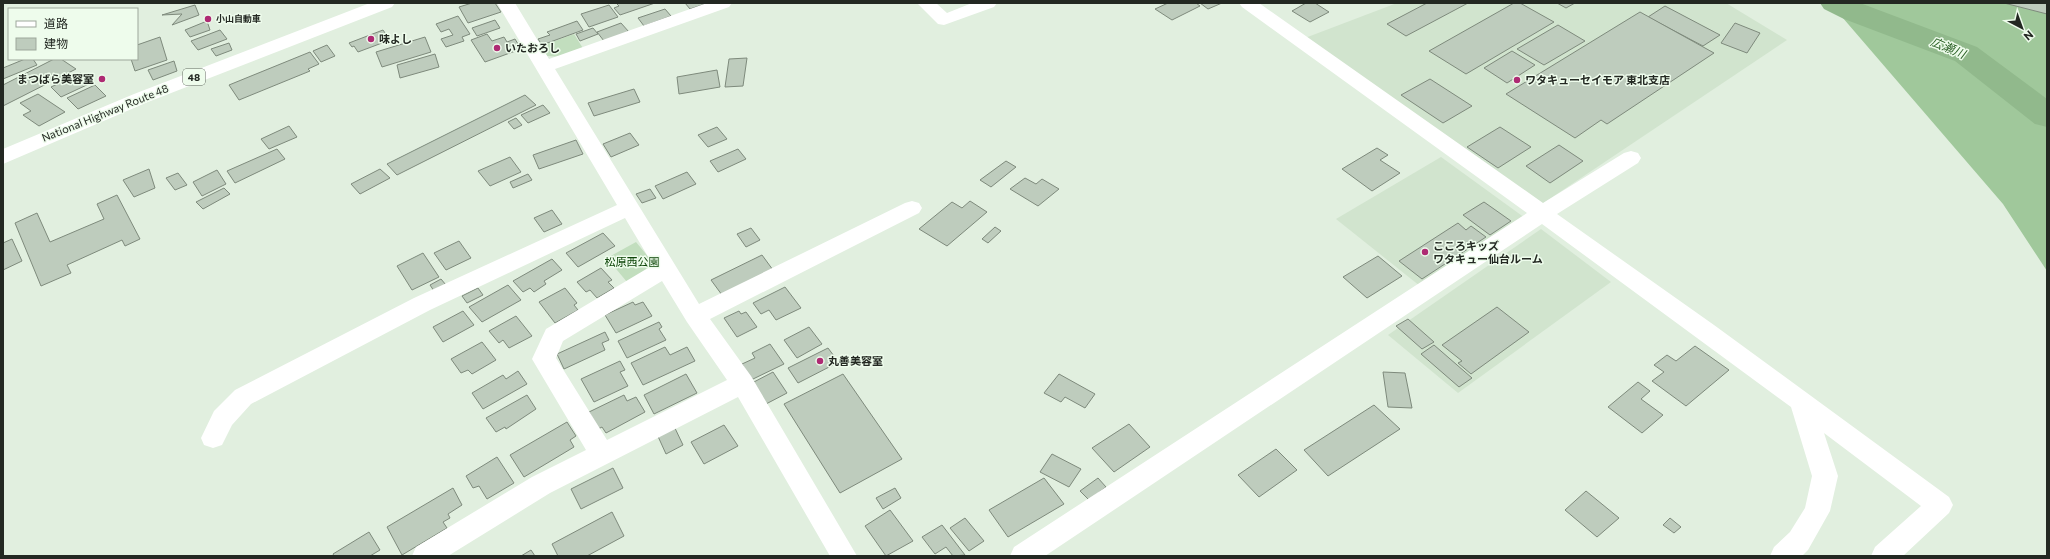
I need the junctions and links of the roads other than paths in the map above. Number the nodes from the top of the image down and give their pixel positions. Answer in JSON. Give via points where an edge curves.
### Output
{"nodes":[{"id":1,"x":386,"y":3,"type":"edge"},
{"id":2,"x":506,"y":3,"type":"edge"},
{"id":3,"x":723,"y":3,"type":"edge"},
{"id":4,"x":926,"y":3,"type":"edge"},
{"id":5,"x":988,"y":3,"type":"edge"},
{"id":6,"x":1248,"y":3,"type":"edge"},
{"id":7,"x":544,"y":67,"type":"junction"},
{"id":8,"x":3,"y":157,"type":"edge"},
{"id":9,"x":1630,"y":158,"type":"dead end"},
{"id":10,"x":629,"y":208,"type":"junction"},
{"id":11,"x":912,"y":208,"type":"dead end"},
{"id":12,"x":1543,"y":213,"type":"junction"},
{"id":13,"x":666,"y":268,"type":"junction"},
{"id":14,"x":695,"y":316,"type":"junction"},
{"id":15,"x":743,"y":383,"type":"junction"},
{"id":16,"x":1802,"y":402,"type":"junction"},
{"id":17,"x":213,"y":438,"type":"dead end"},
{"id":18,"x":602,"y":454,"type":"junction"},
{"id":19,"x":425,"y":556,"type":"edge"},
{"id":20,"x":844,"y":556,"type":"edge"},
{"id":21,"x":1023,"y":556,"type":"edge"},
{"id":22,"x":1783,"y":556,"type":"edge"},
{"id":23,"x":1884,"y":556,"type":"edge"}],
"edges":[{"from":1,"to":8,"type":"main road","name":"National Highway Route 48","number":"48","via":[[148,95]]},
{"from":2,"to":7,"type":"main road"},
{"from":3,"to":7,"type":"main road"},
{"from":4,"to":5,"type":"main road","via":[[944,20]]},
{"from":6,"to":12,"type":"main road"},
{"from":7,"to":10,"type":"main road"},
{"from":9,"to":12,"type":"main road"},
{"from":10,"to":13,"type":"main road"},
{"from":10,"to":17,"type":"main road","via":[[422,304],[243,397],[223,418]]},
{"from":11,"to":14,"type":"main road"},
{"from":12,"to":16,"type":"main road"},
{"from":12,"to":21,"type":"main road"},
{"from":13,"to":14,"type":"main road"},
{"from":13,"to":18,"type":"main road","via":[[554,335],[544,359]]},
{"from":14,"to":15,"type":"main road"},
{"from":15,"to":18,"type":"main road"},
{"from":15,"to":20,"type":"main road"},
{"from":16,"to":22,"type":"main road","via":[[1825,476],[1817,511],[1799,541]]},
{"from":16,"to":23,"type":"main road","via":[[1940,505]]},
{"from":18,"to":19,"type":"main road","via":[[540,485]]}]}
